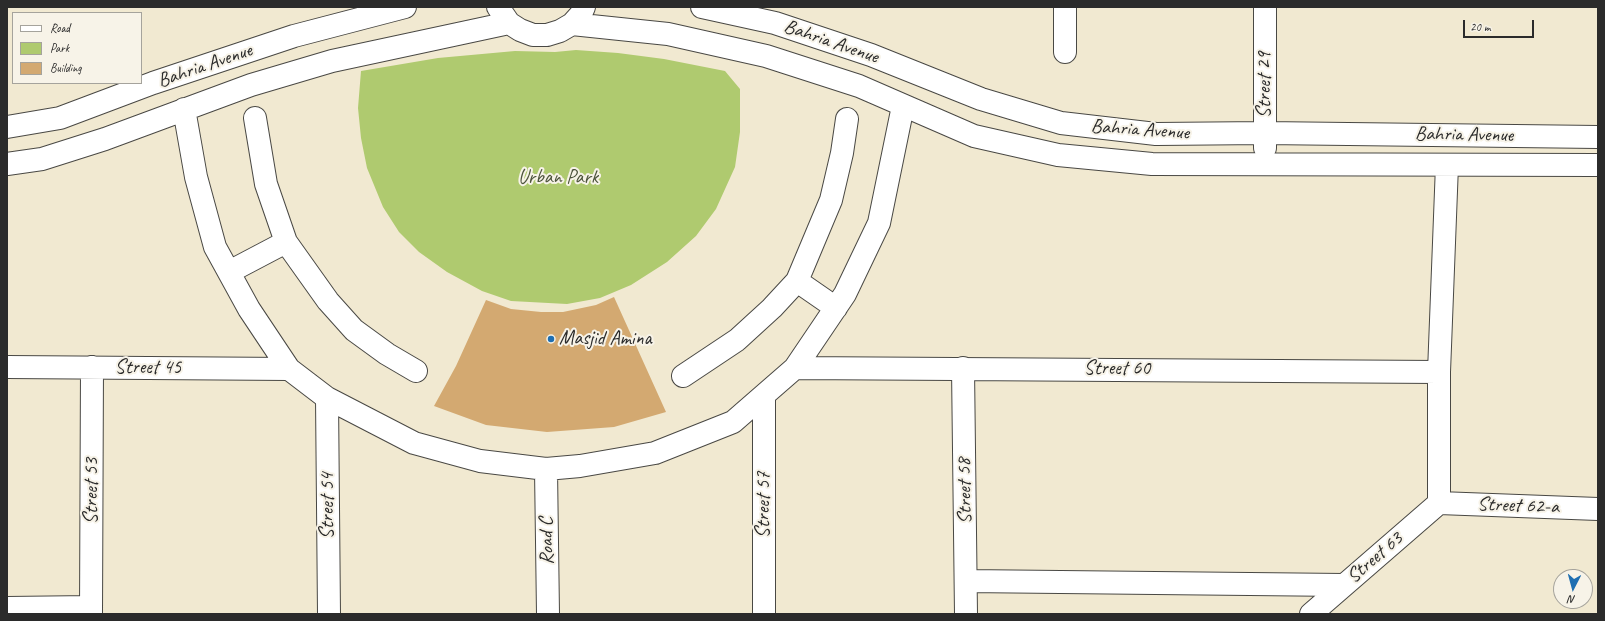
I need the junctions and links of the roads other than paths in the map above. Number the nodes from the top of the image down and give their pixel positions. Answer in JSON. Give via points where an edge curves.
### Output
{"nodes":[{"id":1,"x":405,"y":7,"type":"edge"},
{"id":2,"x":702,"y":7,"type":"edge"},
{"id":3,"x":1065,"y":7,"type":"edge"},
{"id":4,"x":1265,"y":7,"type":"edge"},
{"id":5,"x":503,"y":15,"type":"edge"},
{"id":6,"x":578,"y":15,"type":"edge"},
{"id":7,"x":1065,"y":52,"type":"dead end"},
{"id":8,"x":903,"y":106,"type":"junction"},
{"id":9,"x":184,"y":109,"type":"junction"},
{"id":10,"x":256,"y":118,"type":"dead end"},
{"id":11,"x":846,"y":119,"type":"dead end"},
{"id":12,"x":7,"y":127,"type":"edge"},
{"id":13,"x":1265,"y":133,"type":"junction"},
{"id":14,"x":1598,"y":137,"type":"edge"},
{"id":15,"x":7,"y":164,"type":"edge"},
{"id":16,"x":1265,"y":164,"type":"junction"},
{"id":17,"x":1447,"y":165,"type":"junction"},
{"id":18,"x":1598,"y":165,"type":"edge"},
{"id":19,"x":286,"y":242,"type":"junction"},
{"id":20,"x":229,"y":272,"type":"junction"},
{"id":21,"x":797,"y":281,"type":"junction"},
{"id":22,"x":836,"y":308,"type":"junction"},
{"id":23,"x":92,"y":367,"type":"junction"},
{"id":24,"x":7,"y":368,"type":"edge"},
{"id":25,"x":795,"y":368,"type":"junction"},
{"id":26,"x":963,"y":368,"type":"junction"},
{"id":27,"x":290,"y":369,"type":"junction"},
{"id":28,"x":416,"y":371,"type":"dead end"},
{"id":29,"x":1439,"y":372,"type":"junction"},
{"id":30,"x":683,"y":376,"type":"dead end"},
{"id":31,"x":764,"y":396,"type":"junction"},
{"id":32,"x":327,"y":398,"type":"junction"},
{"id":33,"x":546,"y":469,"type":"junction"},
{"id":34,"x":1439,"y":503,"type":"junction"},
{"id":35,"x":1598,"y":509,"type":"edge"},
{"id":36,"x":966,"y":581,"type":"junction"},
{"id":37,"x":1344,"y":585,"type":"junction"},
{"id":38,"x":7,"y":608,"type":"edge"},
{"id":39,"x":91,"y":611,"type":"edge"},
{"id":40,"x":329,"y":614,"type":"edge"},
{"id":41,"x":548,"y":614,"type":"edge"},
{"id":42,"x":764,"y":614,"type":"edge"},
{"id":43,"x":966,"y":614,"type":"edge"},
{"id":44,"x":1311,"y":614,"type":"edge"}],
"edges":[{"from":1,"to":12,"type":"street","name":"Bahria Avenue","via":[[294,36],[153,83],[60,118]]},
{"from":2,"to":13,"type":"street","name":"Bahria Avenue","via":[[775,23],[871,54],[981,99],[1062,123],[1156,134]]},
{"from":3,"to":7,"type":"street"},
{"from":4,"to":13,"type":"street","name":"Street 29"},
{"from":5,"to":6,"type":"street","via":[[520,30],[547,35],[560,31]]},
{"from":5,"to":9,"type":"street","name":"Bahria Avenue","via":[[332,61],[251,85]]},
{"from":6,"to":8,"type":"street","name":"Bahria Avenue","via":[[766,56],[859,86]]},
{"from":8,"to":16,"type":"street","name":"Bahria Avenue","via":[[974,136],[1058,155],[1152,164]]},
{"from":8,"to":22,"type":"street","via":[[879,223]]},
{"from":9,"to":15,"type":"street","name":"Bahria Avenue","via":[[56,155]]},
{"from":9,"to":20,"type":"street","via":[[200,191],[215,247]]},
{"from":10,"to":19,"type":"street","via":[[266,184]]},
{"from":11,"to":21,"type":"street","via":[[842,153],[831,200]]},
{"from":13,"to":14,"type":"street","name":"Bahria Avenue"},
{"from":13,"to":16,"type":"street","name":"Street 29"},
{"from":16,"to":17,"type":"street","name":"Bahria Avenue"},
{"from":17,"to":18,"type":"street","name":"Bahria Avenue"},
{"from":17,"to":29,"type":"street"},
{"from":19,"to":20,"type":"street"},
{"from":19,"to":28,"type":"street","via":[[328,301],[354,330]]},
{"from":20,"to":27,"type":"street","via":[[249,309]]},
{"from":21,"to":22,"type":"street"},
{"from":21,"to":30,"type":"street","via":[[737,340]]},
{"from":22,"to":25,"type":"street"},
{"from":23,"to":24,"type":"street","name":"Street 45"},
{"from":23,"to":27,"type":"street","name":"Street 45"},
{"from":23,"to":39,"type":"street","name":"Street 53"},
{"from":25,"to":26,"type":"street","name":"Street 60"},
{"from":25,"to":31,"type":"street"},
{"from":26,"to":29,"type":"street","name":"Street 60"},
{"from":26,"to":36,"type":"street","name":"Street 58"},
{"from":27,"to":32,"type":"street"},
{"from":29,"to":34,"type":"street"},
{"from":31,"to":33,"type":"street","via":[[733,422],[655,453]]},
{"from":31,"to":42,"type":"street","name":"Street 57"},
{"from":32,"to":33,"type":"street","via":[[414,443],[480,461]]},
{"from":32,"to":40,"type":"street","name":"Street 54"},
{"from":33,"to":41,"type":"street","name":"Road C"},
{"from":34,"to":35,"type":"street","name":"Street 62-a"},
{"from":34,"to":37,"type":"street","name":"Street 63"},
{"from":36,"to":37,"type":"street"},
{"from":36,"to":43,"type":"street","name":"Street 58"},
{"from":37,"to":44,"type":"street","name":"Street 63"},
{"from":38,"to":39,"type":"street"}]}
